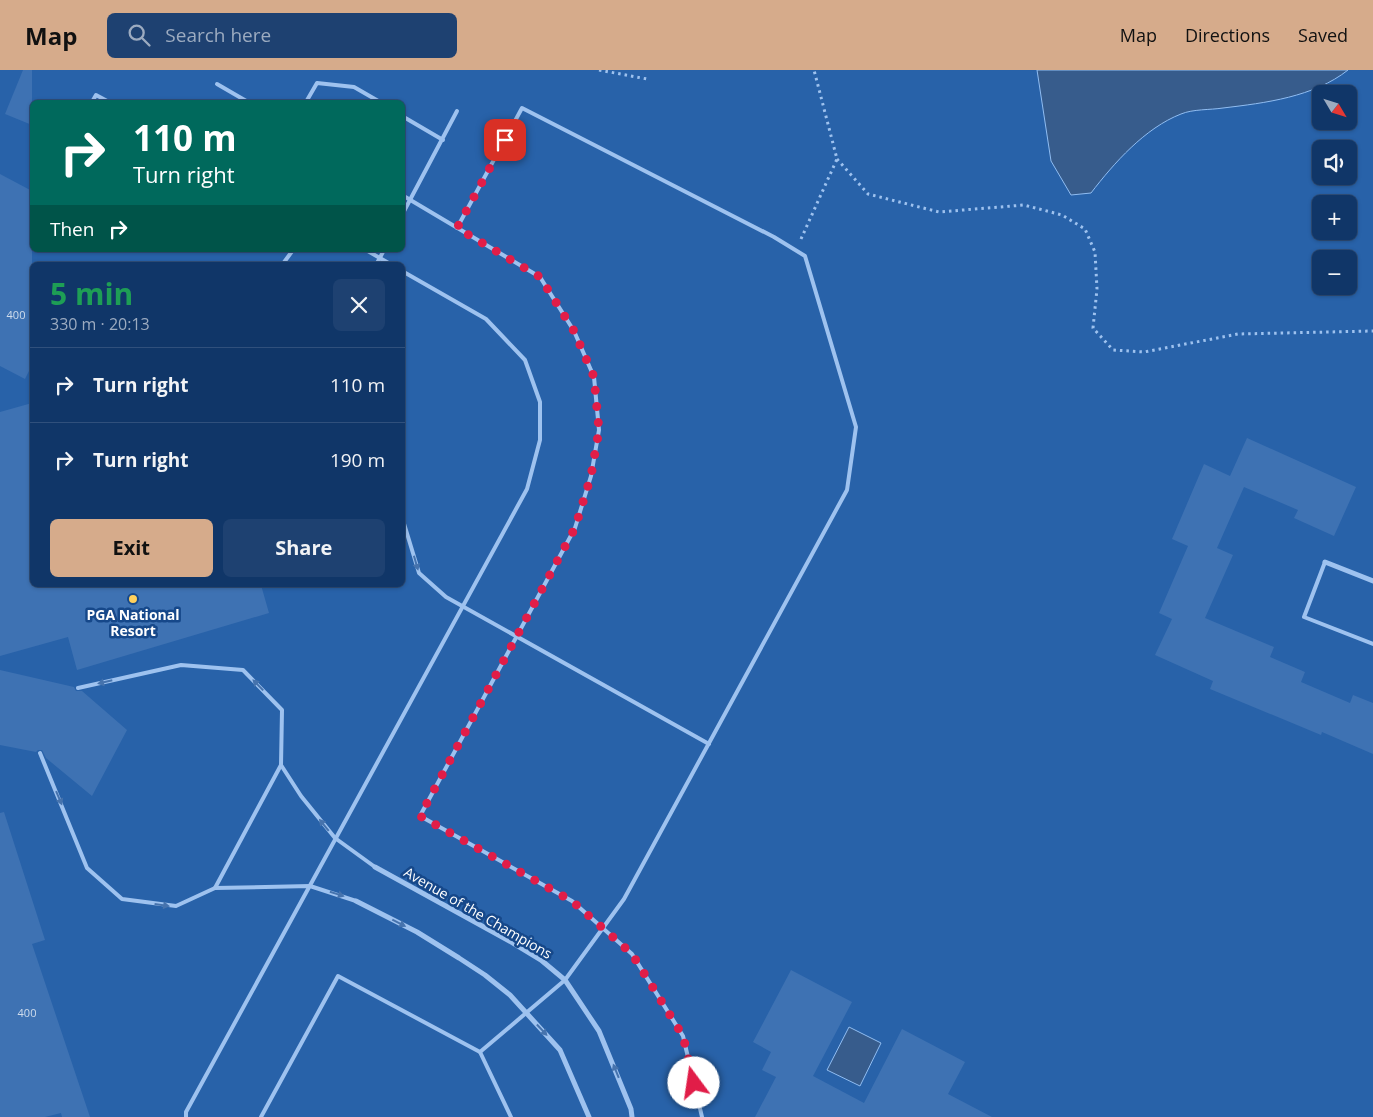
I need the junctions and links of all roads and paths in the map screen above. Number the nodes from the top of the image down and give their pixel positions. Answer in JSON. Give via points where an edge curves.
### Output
{"nodes":[{"id":1,"x":599,"y":70,"type":"edge"},
{"id":2,"x":814,"y":70,"type":"edge"},
{"id":3,"x":647,"y":79,"type":"dead end"},
{"id":4,"x":218,"y":84,"type":"dead end"},
{"id":5,"x":93,"y":100,"type":"edge"},
{"id":6,"x":105,"y":100,"type":"edge"},
{"id":7,"x":245,"y":100,"type":"edge"},
{"id":8,"x":307,"y":100,"type":"edge"},
{"id":9,"x":377,"y":100,"type":"edge"},
{"id":10,"x":457,"y":111,"type":"dead end"},
{"id":11,"x":405,"y":118,"type":"edge"},
{"id":12,"x":443,"y":140,"type":"junction"},
{"id":13,"x":837,"y":159,"type":"junction"},
{"id":14,"x":405,"y":197,"type":"edge"},
{"id":15,"x":411,"y":200,"type":"junction"},
{"id":16,"x":405,"y":210,"type":"edge"},
{"id":17,"x":457,"y":228,"type":"junction"},
{"id":18,"x":796,"y":250,"type":"junction"},
{"id":19,"x":370,"y":252,"type":"edge"},
{"id":20,"x":383,"y":252,"type":"edge"},
{"id":21,"x":380,"y":258,"type":"junction"},
{"id":22,"x":378,"y":262,"type":"edge"},
{"id":23,"x":387,"y":262,"type":"edge"},
{"id":24,"x":405,"y":273,"type":"edge"},
{"id":25,"x":1373,"y":331,"type":"edge"},
{"id":26,"x":405,"y":526,"type":"edge"},
{"id":27,"x":1325,"y":562,"type":"joint"},
{"id":28,"x":1373,"y":580,"type":"edge"},
{"id":29,"x":462,"y":606,"type":"junction"},
{"id":30,"x":516,"y":637,"type":"junction"},
{"id":31,"x":1373,"y":644,"type":"edge"},
{"id":32,"x":78,"y":688,"type":"dead end"},
{"id":33,"x":708,"y":744,"type":"junction"},
{"id":34,"x":40,"y":753,"type":"dead end"},
{"id":35,"x":281,"y":764,"type":"junction"},
{"id":36,"x":335,"y":838,"type":"junction"},
{"id":37,"x":375,"y":867,"type":"joint"},
{"id":38,"x":310,"y":886,"type":"junction"},
{"id":39,"x":215,"y":888,"type":"junction"},
{"id":40,"x":356,"y":901,"type":"joint"},
{"id":41,"x":602,"y":928,"type":"junction"},
{"id":42,"x":565,"y":980,"type":"junction"},
{"id":43,"x":526,"y":1013,"type":"junction"},
{"id":44,"x":480,"y":1052,"type":"junction"},
{"id":45,"x":186,"y":1117,"type":"edge"},
{"id":46,"x":261,"y":1117,"type":"edge"},
{"id":47,"x":511,"y":1117,"type":"edge"},
{"id":48,"x":589,"y":1117,"type":"edge"},
{"id":49,"x":632,"y":1117,"type":"edge"},
{"id":50,"x":702,"y":1117,"type":"edge"}],
"edges":[{"from":1,"to":3,"type":"path"},
{"from":2,"to":13,"type":"path"},
{"from":4,"to":7,"type":"lane"},
{"from":5,"to":6,"type":"lane","via":[[96,95]]},
{"from":8,"to":9,"type":"lane","via":[[317,83],[354,87]]},
{"from":10,"to":12,"type":"lane"},
{"from":11,"to":12,"type":"lane"},
{"from":12,"to":15,"type":"lane"},
{"from":13,"to":18,"type":"path"},
{"from":13,"to":25,"type":"path","via":[[868,194],[939,212],[1024,204],[1062,215],[1085,229],[1094,252],[1097,289],[1093,328],[1113,350],[1144,352],[1238,334]]},
{"from":14,"to":15,"type":"lane"},
{"from":15,"to":16,"type":"lane"},
{"from":15,"to":17,"type":"lane"},
{"from":17,"to":18,"type":"lane","via":[[522,108]]},
{"from":17,"to":30,"type":"lane","via":[[540,277],[574,331],[594,377],[599,430],[591,476],[575,528]]},
{"from":18,"to":33,"type":"lane","via":[[805,256],[856,427],[847,490]]},
{"from":19,"to":21,"type":"lane"},
{"from":20,"to":21,"type":"lane"},
{"from":21,"to":22,"type":"lane"},
{"from":21,"to":23,"type":"lane"},
{"from":24,"to":29,"type":"lane","via":[[486,319],[525,360],[540,402],[540,440],[527,488]]},
{"from":26,"to":29,"type":"lane","one_way":true,"via":[[419,573],[446,597]]},
{"from":27,"to":28,"type":"street"},
{"from":27,"to":31,"type":"lane","via":[[1304,617]]},
{"from":29,"to":30,"type":"lane"},
{"from":29,"to":36,"type":"lane"},
{"from":30,"to":33,"type":"lane"},
{"from":30,"to":41,"type":"lane","via":[[420,816],[572,901]]},
{"from":35,"to":32,"type":"lane","one_way":true,"via":[[282,710],[243,670],[181,665]]},
{"from":33,"to":41,"type":"lane","via":[[624,899]]},
{"from":34,"to":39,"type":"lane","one_way":true,"via":[[88,868],[122,899],[176,906]]},
{"from":36,"to":35,"type":"lane","one_way":true,"via":[[301,796]]},
{"from":35,"to":39,"type":"lane"},
{"from":36,"to":37,"type":"lane"},
{"from":36,"to":38,"type":"lane"},
{"from":37,"to":42,"type":"street","name":"Avenue of the Champions","via":[[520,947]]},
{"from":38,"to":39,"type":"lane"},
{"from":38,"to":40,"type":"lane","one_way":true},
{"from":38,"to":45,"type":"lane"},
{"from":40,"to":43,"type":"street","one_way":true,"via":[[417,932],[479,970]]},
{"from":41,"to":42,"type":"lane"},
{"from":41,"to":50,"type":"lane","via":[[632,954],[683,1036]]},
{"from":42,"to":43,"type":"lane"},
{"from":49,"to":42,"type":"street","name":"Avenue of the Champions","one_way":true,"via":[[599,1031]]},
{"from":43,"to":44,"type":"lane"},
{"from":43,"to":48,"type":"street","one_way":true,"via":[[560,1050]]},
{"from":44,"to":46,"type":"lane","via":[[338,976]]},
{"from":44,"to":47,"type":"lane"}]}
